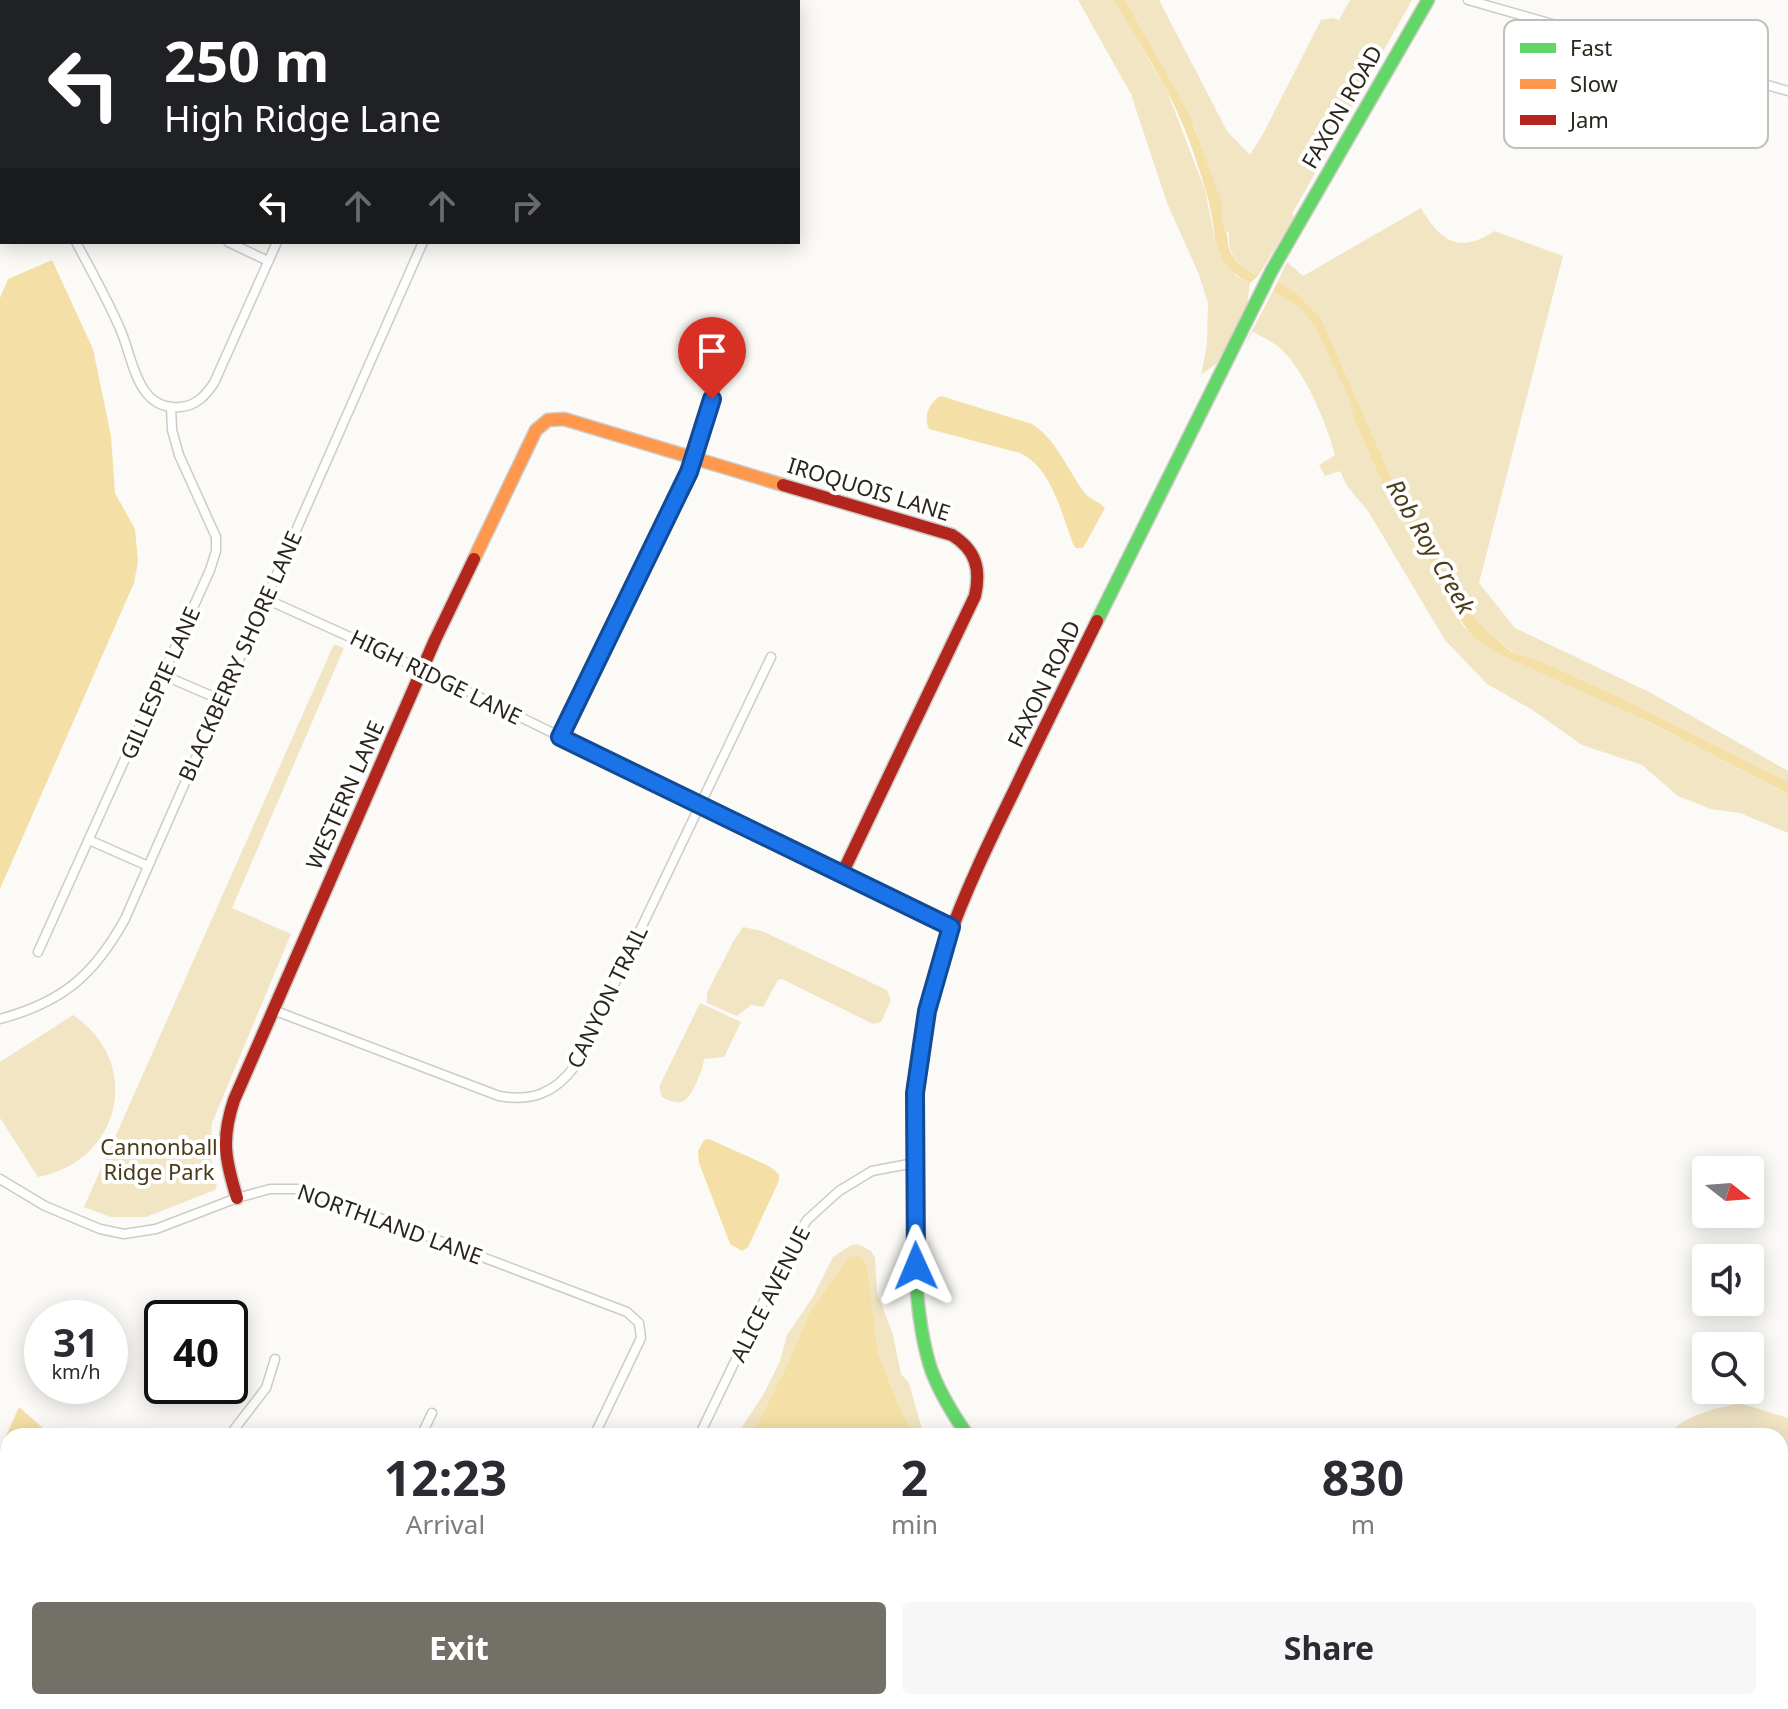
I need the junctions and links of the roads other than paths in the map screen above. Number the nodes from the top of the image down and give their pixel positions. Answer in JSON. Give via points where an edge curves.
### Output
{"nodes":[{"id":1,"x":1428,"y":0,"type":"edge"},
{"id":2,"x":1468,"y":0,"type":"edge"},
{"id":3,"x":1538,"y":20,"type":"edge"},
{"id":4,"x":1768,"y":85,"type":"edge"},
{"id":5,"x":1788,"y":91,"type":"edge"},
{"id":6,"x":77,"y":244,"type":"edge"},
{"id":7,"x":232,"y":244,"type":"edge"},
{"id":8,"x":276,"y":244,"type":"edge"},
{"id":9,"x":422,"y":244,"type":"edge"},
{"id":10,"x":268,"y":261,"type":"junction"},
{"id":11,"x":720,"y":372,"type":"dead end"},
{"id":12,"x":171,"y":407,"type":"junction"},
{"id":13,"x":546,"y":420,"type":"joint"},
{"id":14,"x":695,"y":458,"type":"junction"},
{"id":15,"x":266,"y":599,"type":"junction"},
{"id":16,"x":771,"y":657,"type":"dead end"},
{"id":17,"x":422,"y":670,"type":"junction"},
{"id":18,"x":163,"y":675,"type":"junction"},
{"id":19,"x":221,"y":700,"type":"junction"},
{"id":20,"x":560,"y":737,"type":"junction"},
{"id":21,"x":701,"y":805,"type":"junction"},
{"id":22,"x":89,"y":840,"type":"junction"},
{"id":23,"x":148,"y":866,"type":"junction"},
{"id":24,"x":842,"y":874,"type":"junction"},
{"id":25,"x":951,"y":927,"type":"junction"},
{"id":26,"x":38,"y":952,"type":"dead end"},
{"id":27,"x":273,"y":1010,"type":"junction"},
{"id":28,"x":0,"y":1019,"type":"edge"},
{"id":29,"x":914,"y":1163,"type":"junction"},
{"id":30,"x":0,"y":1179,"type":"edge"},
{"id":31,"x":237,"y":1198,"type":"junction"},
{"id":32,"x":275,"y":1359,"type":"dead end"},
{"id":33,"x":432,"y":1413,"type":"dead end"},
{"id":34,"x":235,"y":1428,"type":"edge"},
{"id":35,"x":425,"y":1428,"type":"edge"},
{"id":36,"x":598,"y":1428,"type":"edge"},
{"id":37,"x":703,"y":1428,"type":"edge"},
{"id":38,"x":962,"y":1428,"type":"edge"}],
"edges":[{"from":1,"to":25,"type":"street","name":"FAXON ROAD","via":[[1265,283]]},
{"from":2,"to":3,"type":"street"},
{"from":4,"to":5,"type":"street"},
{"from":6,"to":12,"type":"street","via":[[122,332],[144,391]]},
{"from":7,"to":10,"type":"street"},
{"from":8,"to":10,"type":"street"},
{"from":9,"to":15,"type":"street","name":"BLACKBERRY SHORE LANE"},
{"from":10,"to":12,"type":"street","via":[[214,383],[194,403]]},
{"from":11,"to":14,"type":"street"},
{"from":12,"to":18,"type":"street","name":"GILLESPIE LANE","via":[[174,441],[216,537],[216,551]]},
{"from":13,"to":14,"type":"street","name":"IROQUOIS LANE","via":[[564,419]]},
{"from":13,"to":17,"type":"street","name":"WESTERN LANE","via":[[536,430]]},
{"from":14,"to":20,"type":"street"},
{"from":14,"to":24,"type":"street","name":"IROQUOIS LANE","via":[[952,535],[977,558],[975,596]]},
{"from":15,"to":17,"type":"street","name":"HIGH RIDGE LANE"},
{"from":15,"to":19,"type":"street","name":"BLACKBERRY SHORE LANE"},
{"from":16,"to":21,"type":"street","name":"CANYON TRAIL"},
{"from":17,"to":20,"type":"street","name":"HIGH RIDGE LANE"},
{"from":17,"to":27,"type":"street","name":"WESTERN LANE"},
{"from":18,"to":19,"type":"street"},
{"from":18,"to":22,"type":"street","name":"GILLESPIE LANE"},
{"from":19,"to":23,"type":"street","name":"BLACKBERRY SHORE LANE"},
{"from":20,"to":21,"type":"street","name":"HIGH RIDGE LANE"},
{"from":21,"to":24,"type":"street","name":"HIGH RIDGE LANE"},
{"from":21,"to":27,"type":"street","name":"CANYON TRAIL","via":[[575,1066],[554,1088],[534,1097],[499,1096]]},
{"from":22,"to":23,"type":"street"},
{"from":22,"to":26,"type":"street","name":"GILLESPIE LANE"},
{"from":23,"to":28,"type":"street","name":"BLACKBERRY SHORE LANE","via":[[125,919],[95,967],[44,1004]]},
{"from":24,"to":25,"type":"street","name":"HIGH RIDGE LANE"},
{"from":25,"to":29,"type":"street","name":"FAXON ROAD","via":[[927,1011],[915,1093]]},
{"from":27,"to":31,"type":"street","name":"WESTERN LANE","via":[[225,1124],[223,1156]]},
{"from":29,"to":37,"type":"street","name":"ALICE AVENUE","via":[[872,1171],[807,1220]]},
{"from":29,"to":38,"type":"street","name":"FAXON ROAD","via":[[921,1323],[932,1371]]},
{"from":30,"to":31,"type":"street","name":"NORTHLAND LANE","via":[[45,1206],[124,1234],[156,1229]]},
{"from":31,"to":36,"type":"street","name":"NORTHLAND LANE","via":[[281,1188],[308,1191],[627,1312],[640,1324],[639,1344]]},
{"from":32,"to":34,"type":"street","via":[[266,1388]]},
{"from":33,"to":35,"type":"street"}]}
